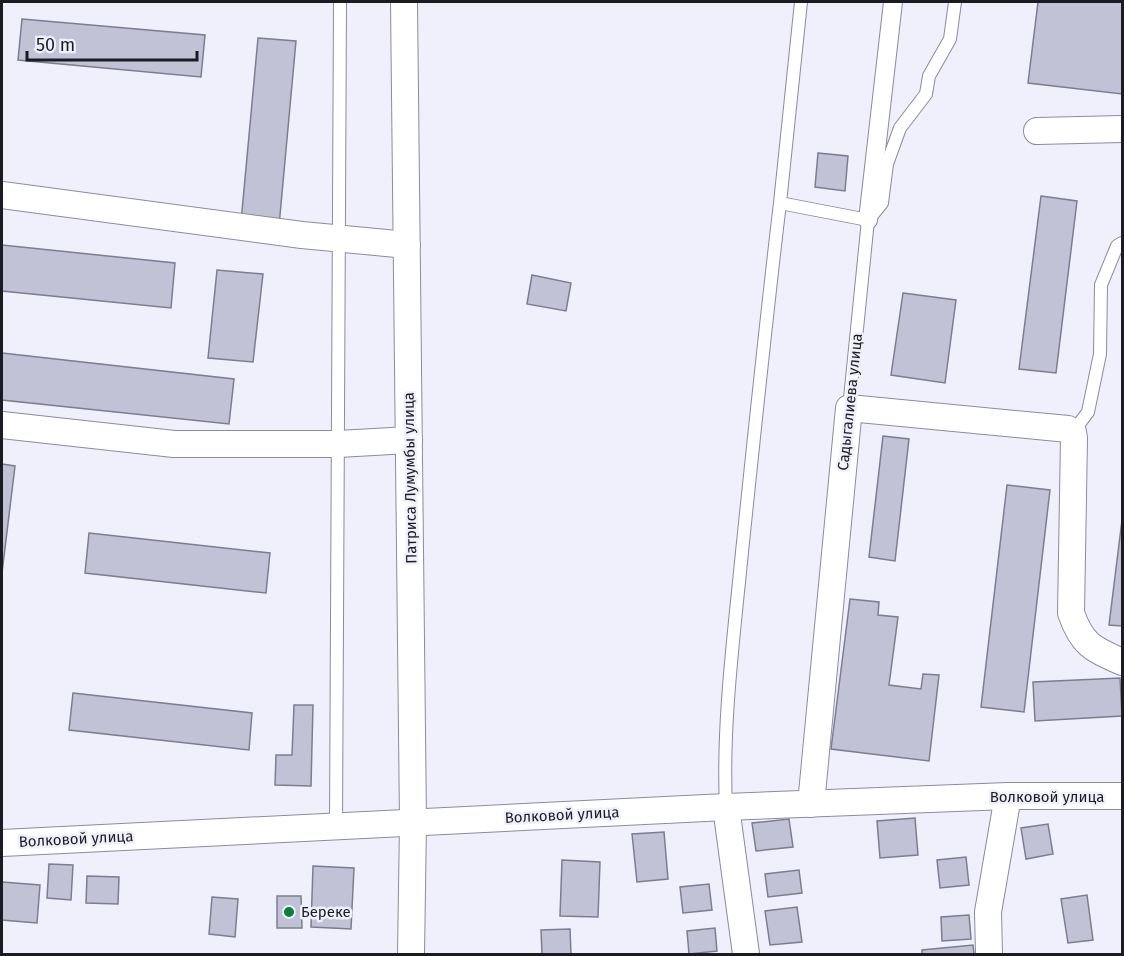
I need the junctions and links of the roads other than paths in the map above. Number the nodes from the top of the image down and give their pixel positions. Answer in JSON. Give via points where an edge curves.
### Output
{"nodes":[{"id":1,"x":340,"y":2,"type":"edge"},
{"id":2,"x":404,"y":2,"type":"edge"},
{"id":3,"x":801,"y":2,"type":"edge"},
{"id":4,"x":893,"y":2,"type":"edge"},
{"id":5,"x":955,"y":2,"type":"edge"},
{"id":6,"x":1122,"y":129,"type":"edge"},
{"id":7,"x":1037,"y":132,"type":"dead end"},
{"id":8,"x":2,"y":195,"type":"edge"},
{"id":9,"x":780,"y":203,"type":"junction"},
{"id":10,"x":868,"y":220,"type":"junction"},
{"id":11,"x":339,"y":238,"type":"junction"},
{"id":12,"x":1122,"y":243,"type":"edge"},
{"id":13,"x":407,"y":245,"type":"junction"},
{"id":14,"x":849,"y":408,"type":"junction"},
{"id":15,"x":2,"y":425,"type":"edge"},
{"id":16,"x":1073,"y":432,"type":"junction"},
{"id":17,"x":409,"y":440,"type":"junction"},
{"id":18,"x":338,"y":444,"type":"junction"},
{"id":19,"x":1122,"y":662,"type":"edge"},
{"id":20,"x":1008,"y":796,"type":"junction"},
{"id":21,"x":1122,"y":796,"type":"edge"},
{"id":22,"x":810,"y":804,"type":"junction"},
{"id":23,"x":726,"y":807,"type":"junction"},
{"id":24,"x":413,"y":823,"type":"junction"},
{"id":25,"x":336,"y":826,"type":"junction"},
{"id":26,"x":2,"y":843,"type":"edge"},
{"id":27,"x":411,"y":954,"type":"edge"},
{"id":28,"x":746,"y":954,"type":"edge"},
{"id":29,"x":989,"y":954,"type":"edge"}],
"edges":[{"from":1,"to":11,"type":"lane"},
{"from":2,"to":13,"type":"street","name":"Патриса Лумумбы улица"},
{"from":3,"to":9,"type":"lane"},
{"from":4,"to":10,"type":"street","name":"Садыгалиева улица"},
{"from":5,"to":10,"type":"lane","via":[[950,39],[929,76],[926,94],[900,128],[887,164],[882,203]]},
{"from":6,"to":7,"type":"street"},
{"from":8,"to":11,"type":"street"},
{"from":9,"to":10,"type":"lane"},
{"from":9,"to":23,"type":"lane","via":[[736,614],[724,767]]},
{"from":10,"to":14,"type":"lane","name":"Садыгалиева улица"},
{"from":11,"to":13,"type":"street"},
{"from":11,"to":18,"type":"lane"},
{"from":12,"to":16,"type":"lane","via":[[1117,246],[1101,285],[1100,354],[1088,412]]},
{"from":13,"to":17,"type":"street","name":"Патриса Лумумбы улица"},
{"from":14,"to":16,"type":"street"},
{"from":14,"to":22,"type":"street","name":"Садыгалиева улица"},
{"from":15,"to":18,"type":"street","via":[[174,444]]},
{"from":16,"to":19,"type":"street","via":[[1071,613],[1077,632],[1093,649]]},
{"from":17,"to":18,"type":"street"},
{"from":17,"to":24,"type":"street","name":"Патриса Лумумбы улица"},
{"from":18,"to":25,"type":"lane"},
{"from":20,"to":21,"type":"street","name":"Волковой улица"},
{"from":20,"to":22,"type":"street","name":"Волковой улица"},
{"from":20,"to":29,"type":"street","via":[[988,912]]},
{"from":22,"to":23,"type":"street","name":"Волковой улица"},
{"from":23,"to":24,"type":"street","name":"Волковой улица"},
{"from":23,"to":28,"type":"street"},
{"from":24,"to":25,"type":"street","name":"Волковой улица"},
{"from":24,"to":27,"type":"street","name":"Патриса Лумумбы улица"},
{"from":25,"to":26,"type":"street","name":"Волковой улица"}]}
